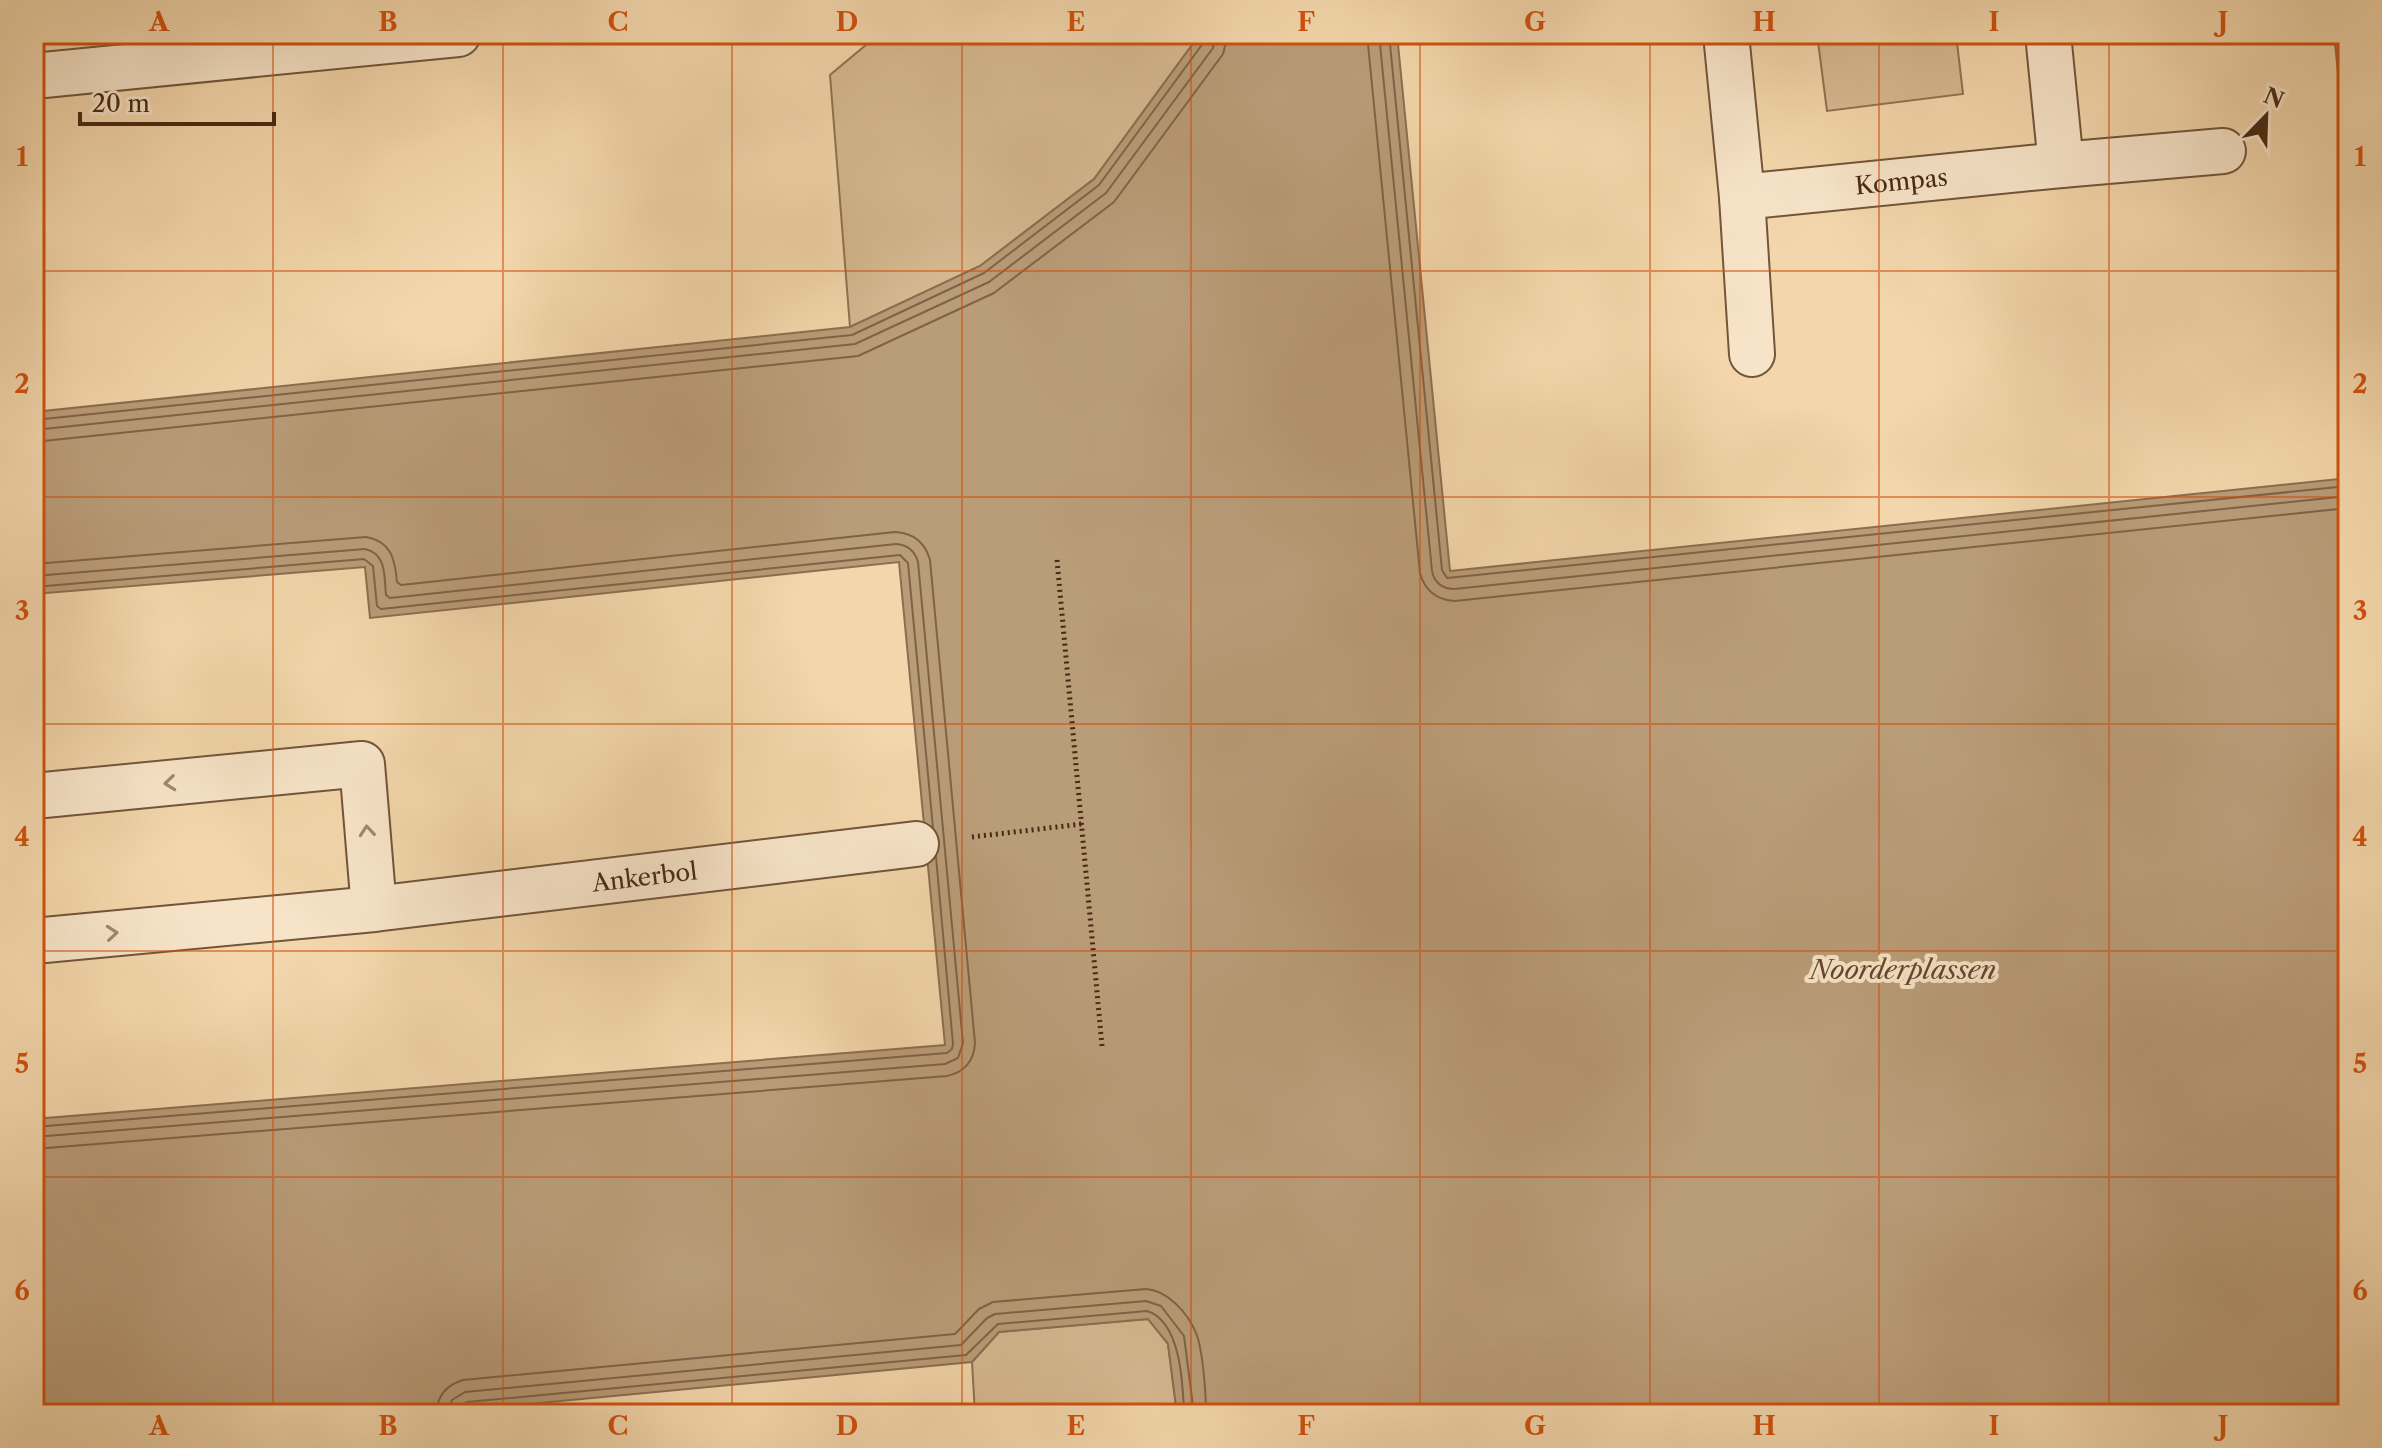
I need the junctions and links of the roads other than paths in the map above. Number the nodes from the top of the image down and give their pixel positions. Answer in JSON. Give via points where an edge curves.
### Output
{"nodes":[{"id":1,"x":458,"y":34,"type":"edge"},
{"id":2,"x":1726,"y":34,"type":"edge"},
{"id":3,"x":2048,"y":34,"type":"edge"},
{"id":4,"x":34,"y":76,"type":"edge"},
{"id":5,"x":2223,"y":151,"type":"dead end"},
{"id":6,"x":2061,"y":165,"type":"junction"},
{"id":7,"x":1742,"y":197,"type":"junction"},
{"id":8,"x":1752,"y":354,"type":"dead end"},
{"id":9,"x":34,"y":796,"type":"edge"},
{"id":10,"x":916,"y":844,"type":"road end"},
{"id":11,"x":374,"y":909,"type":"junction"},
{"id":12,"x":34,"y":941,"type":"edge"}],
"edges":[{"from":1,"to":4,"type":"street"},
{"from":2,"to":7,"type":"street"},
{"from":3,"to":6,"type":"street"},
{"from":5,"to":6,"type":"street","name":"Kompas"},
{"from":6,"to":7,"type":"street","name":"Kompas"},
{"from":7,"to":8,"type":"street"},
{"from":11,"to":9,"type":"street","one_way":true,"via":[[362,764]]},
{"from":10,"to":11,"type":"street","name":"Ankerbol"},
{"from":12,"to":11,"type":"street","name":"Ankerbol","one_way":true}]}
